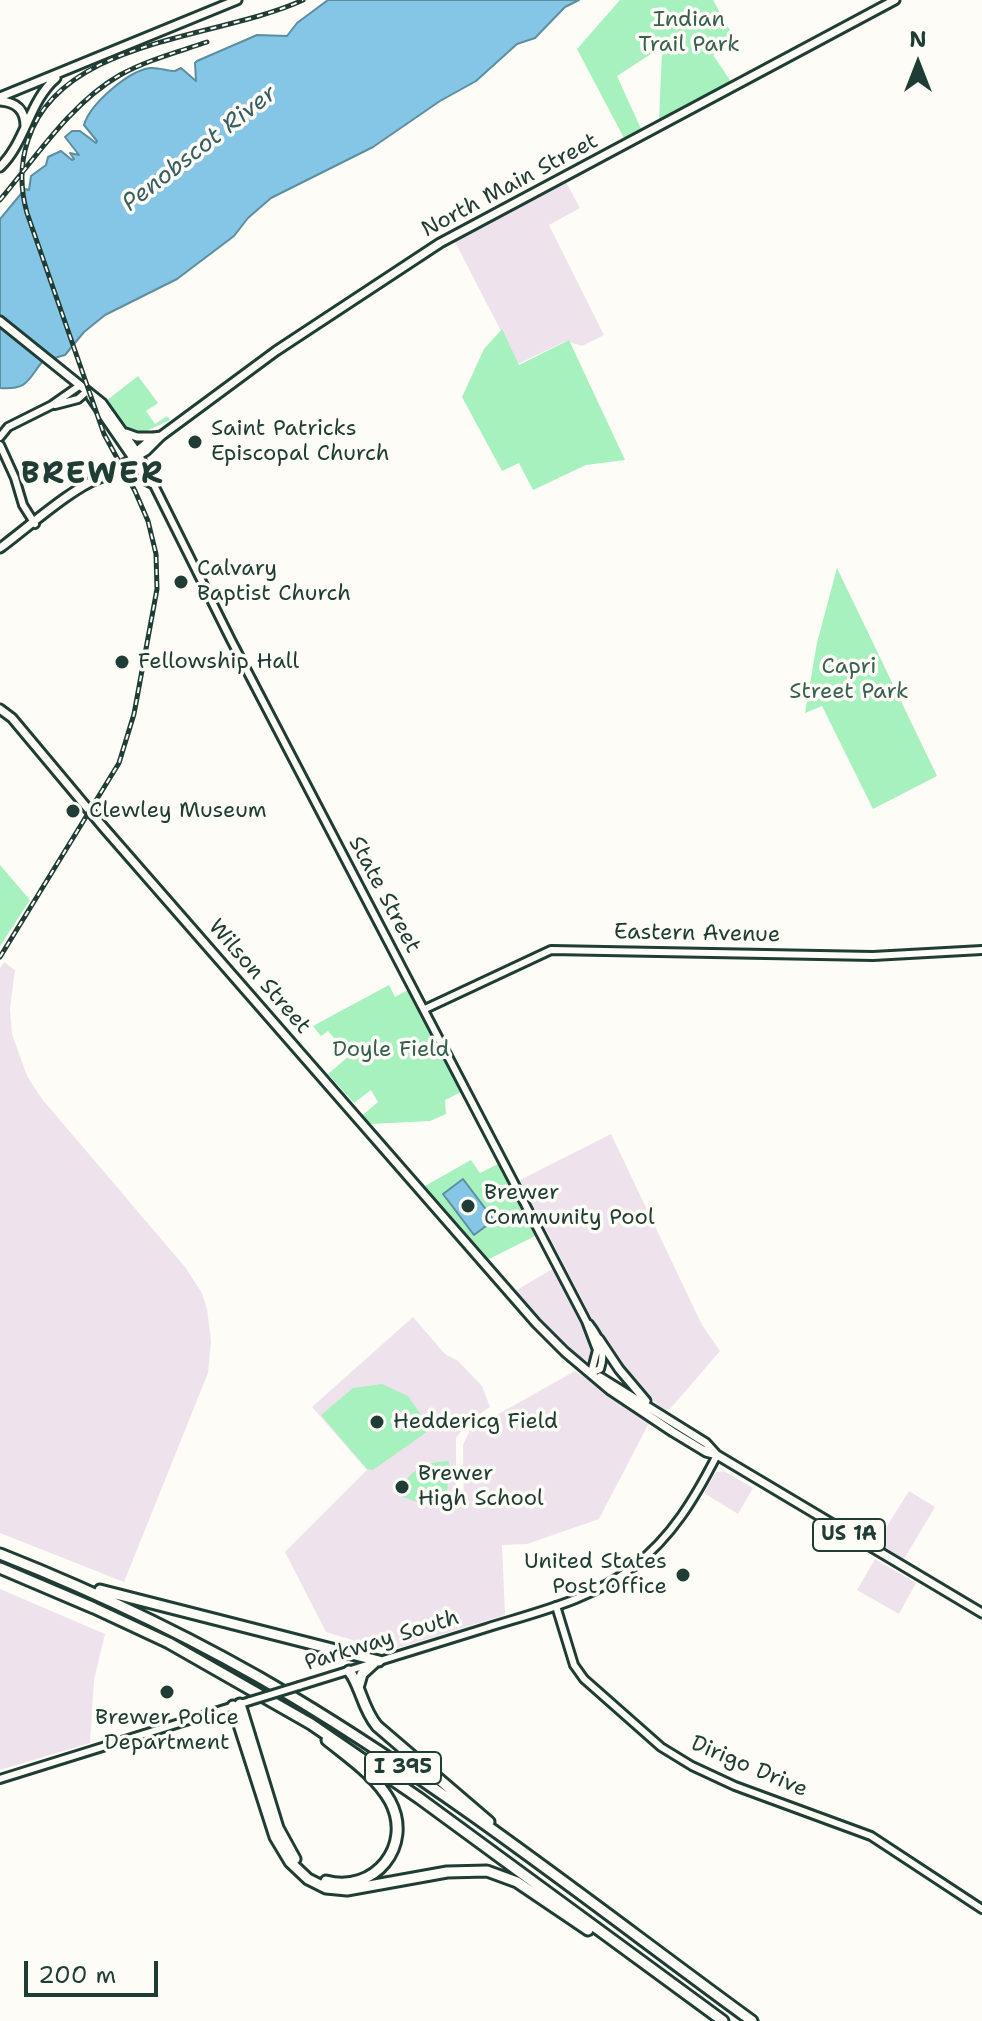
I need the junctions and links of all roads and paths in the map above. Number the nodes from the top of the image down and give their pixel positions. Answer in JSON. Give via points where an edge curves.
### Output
{"nodes":[{"id":1,"x":237,"y":0,"type":"edge"},
{"id":2,"x":895,"y":0,"type":"edge"},
{"id":3,"x":68,"y":70,"type":"junction"},
{"id":4,"x":0,"y":99,"type":"edge"},
{"id":5,"x":24,"y":132,"type":"junction"},
{"id":6,"x":0,"y":167,"type":"edge"},
{"id":7,"x":0,"y":321,"type":"edge"},
{"id":8,"x":79,"y":386,"type":"junction"},
{"id":9,"x":86,"y":392,"type":"junction"},
{"id":10,"x":52,"y":405,"type":"junction"},
{"id":11,"x":124,"y":432,"type":"junction"},
{"id":12,"x":157,"y":436,"type":"junction"},
{"id":13,"x":0,"y":437,"type":"edge"},
{"id":14,"x":0,"y":445,"type":"edge"},
{"id":15,"x":136,"y":455,"type":"junction"},
{"id":16,"x":35,"y":524,"type":"junction"},
{"id":17,"x":0,"y":548,"type":"edge"},
{"id":18,"x":0,"y":709,"type":"edge"},
{"id":19,"x":982,"y":950,"type":"edge"},
{"id":20,"x":425,"y":1009,"type":"junction"},
{"id":21,"x":586,"y":1321,"type":"junction"},
{"id":22,"x":599,"y":1339,"type":"junction"},
{"id":23,"x":591,"y":1373,"type":"junction"},
{"id":24,"x":653,"y":1409,"type":"junction"},
{"id":25,"x":717,"y":1455,"type":"junction"},
{"id":26,"x":0,"y":1554,"type":"edge"},
{"id":27,"x":25,"y":1564,"type":"junction"},
{"id":28,"x":0,"y":1568,"type":"edge"},
{"id":29,"x":556,"y":1606,"type":"junction"},
{"id":30,"x":982,"y":1613,"type":"edge"},
{"id":31,"x":335,"y":1651,"type":"junction"},
{"id":32,"x":376,"y":1662,"type":"junction"},
{"id":33,"x":347,"y":1671,"type":"junction"},
{"id":34,"x":359,"y":1692,"type":"junction"},
{"id":35,"x":241,"y":1704,"type":"junction"},
{"id":36,"x":283,"y":1706,"type":"junction"},
{"id":37,"x":0,"y":1779,"type":"edge"},
{"id":38,"x":536,"y":1863,"type":"junction"},
{"id":39,"x":982,"y":1909,"type":"edge"},
{"id":40,"x":657,"y":1973,"type":"junction"},
{"id":41,"x":723,"y":2021,"type":"edge"},
{"id":42,"x":752,"y":2021,"type":"edge"}],
"edges":[{"from":1,"to":3,"type":"main road"},
{"from":2,"to":12,"type":"main road","name":"North Main Street","via":[[440,243]]},
{"from":3,"to":4,"type":"main road"},
{"from":3,"to":5,"type":"main road","via":[[46,88]]},
{"from":4,"to":5,"type":"main road","via":[[21,110]]},
{"from":5,"to":6,"type":"main road"},
{"from":7,"to":8,"type":"main road","name":"State Street"},
{"from":8,"to":9,"type":"main road","name":"State Street"},
{"from":8,"to":10,"type":"main road"},
{"from":9,"to":10,"type":"main road"},
{"from":9,"to":11,"type":"main road","name":"State Street","via":[[102,403]]},
{"from":9,"to":15,"type":"main road","name":"State Street"},
{"from":10,"to":13,"type":"main road","via":[[11,425]]},
{"from":11,"to":12,"type":"main road"},
{"from":11,"to":15,"type":"main road","name":"State Street"},
{"from":12,"to":15,"type":"main road","name":"North Main Street"},
{"from":14,"to":16,"type":"main road"},
{"from":15,"to":16,"type":"main road","name":"North Main Street"},
{"from":15,"to":20,"type":"main road","name":"State Street"},
{"from":16,"to":17,"type":"main road","name":"North Main Street"},
{"from":18,"to":23,"type":"main road","name":"Wilson Street","number":"US 1A","via":[[536,1323]]},
{"from":19,"to":20,"type":"main road","name":"Eastern Avenue","via":[[873,956],[551,950]]},
{"from":20,"to":21,"type":"main road","name":"State Street"},
{"from":21,"to":22,"type":"main road","name":"State Street"},
{"from":21,"to":23,"type":"main road","name":"State Street","via":[[597,1350]]},
{"from":22,"to":23,"type":"main road","via":[[602,1362]]},
{"from":22,"to":24,"type":"main road"},
{"from":23,"to":24,"type":"main road","name":"Wilson Street","number":"US 1A"},
{"from":23,"to":25,"type":"main road","name":"Wilson Street","number":"US 1A","via":[[673,1432]]},
{"from":24,"to":25,"type":"main road","name":"Wilson Street","number":"US 1A"},
{"from":25,"to":29,"type":"main road","name":"Parkway South","via":[[686,1511],[651,1552],[610,1583]]},
{"from":25,"to":30,"type":"main road","name":"Wilson Street","number":"US 1A"},
{"from":26,"to":27,"type":"highway","number":"I 395"},
{"from":27,"to":31,"type":"highway","via":[[129,1599]]},
{"from":27,"to":38,"type":"highway","number":"I 395","via":[[126,1608],[253,1674],[388,1758]]},
{"from":28,"to":36,"type":"highway","number":"I 395","via":[[154,1636]]},
{"from":29,"to":32,"type":"main road","name":"Parkway South"},
{"from":29,"to":39,"type":"main road","name":"Dirigo Drive","via":[[574,1665],[584,1679],[661,1747],[735,1786],[871,1836]]},
{"from":31,"to":32,"type":"highway"},
{"from":31,"to":33,"type":"highway","via":[[345,1659]]},
{"from":32,"to":33,"type":"main road","name":"Parkway South"},
{"from":32,"to":34,"type":"highway","via":[[359,1679]]},
{"from":33,"to":34,"type":"highway"},
{"from":33,"to":35,"type":"main road","name":"Parkway South","bridge":true},
{"from":34,"to":38,"type":"highway","via":[[383,1733]]},
{"from":35,"to":36,"type":"highway","via":[[278,1828],[293,1855],[308,1872],[326,1881],[349,1884],[368,1878],[384,1866],[395,1847],[398,1826],[392,1804],[364,1770]]},
{"from":35,"to":37,"type":"main road","name":"Parkway South"},
{"from":35,"to":40,"type":"highway","via":[[275,1837],[308,1879],[343,1890],[460,1870],[492,1872]]},
{"from":36,"to":40,"type":"highway","number":"I 395"},
{"from":38,"to":42,"type":"highway","number":"I 395"},
{"from":40,"to":41,"type":"highway","number":"I 395"}]}
